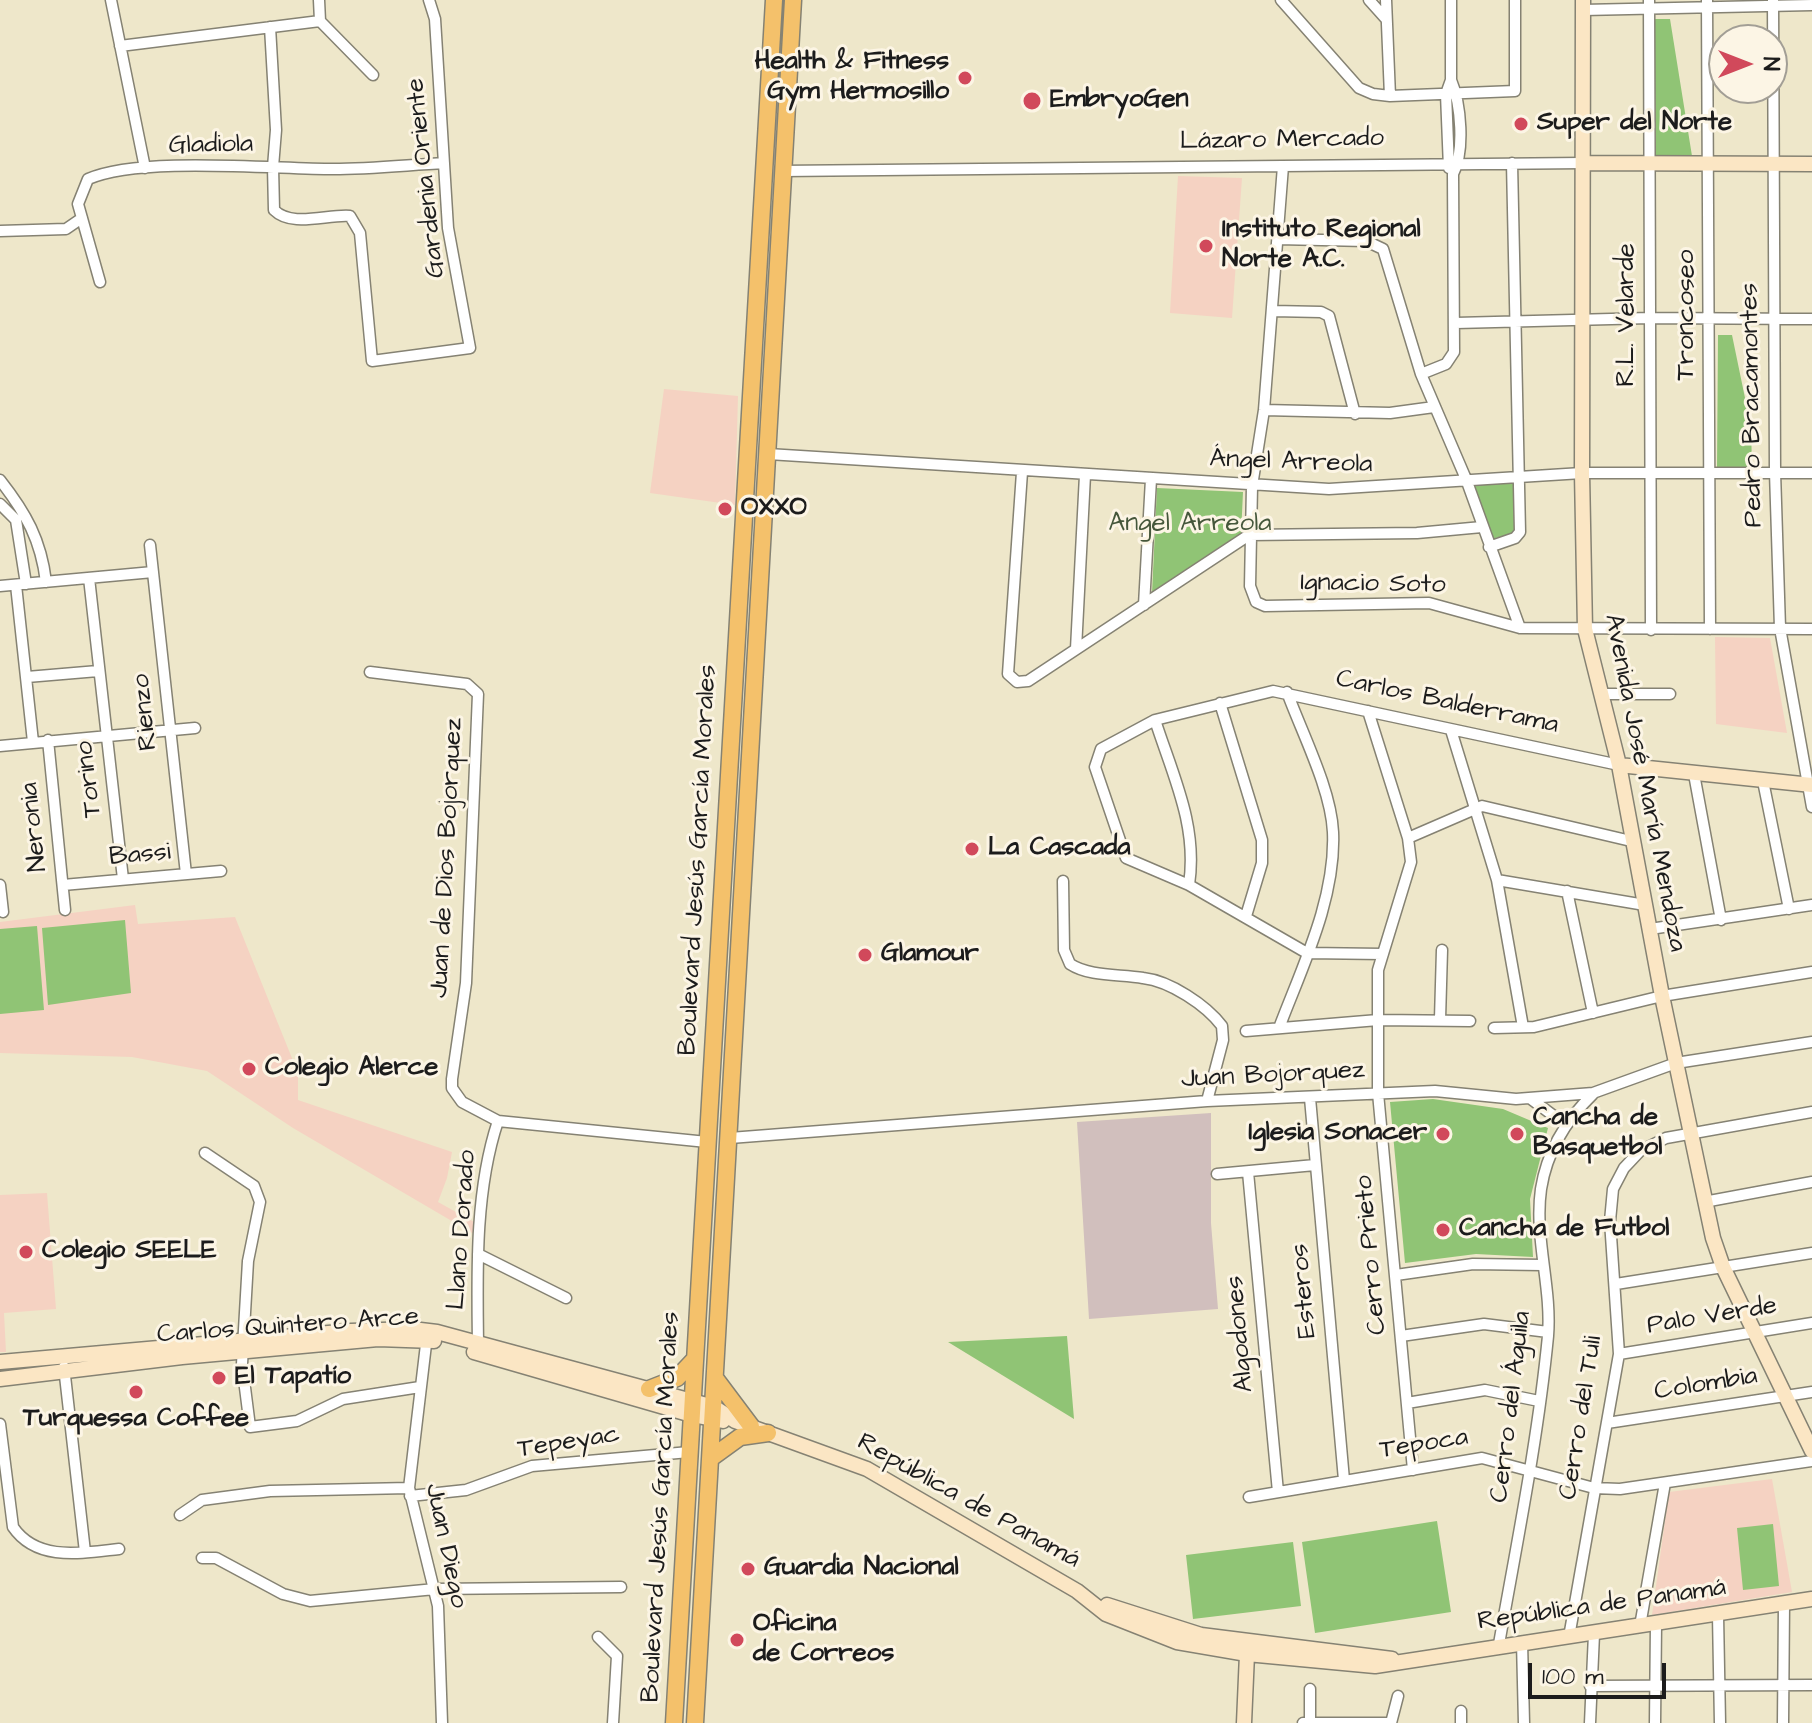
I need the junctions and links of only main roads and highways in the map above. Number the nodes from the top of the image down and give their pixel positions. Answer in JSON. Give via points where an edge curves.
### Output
{"nodes":[{"id":1,"x":774,"y":0,"type":"edge"},
{"id":2,"x":793,"y":0,"type":"edge"},
{"id":3,"x":1583,"y":5,"type":"edge"},
{"id":4,"x":1583,"y":163,"type":"junction"},
{"id":5,"x":1812,"y":164,"type":"edge"},
{"id":6,"x":742,"y":527,"type":"junction"},
{"id":7,"x":764,"y":530,"type":"junction"},
{"id":8,"x":1619,"y":765,"type":"junction"},
{"id":9,"x":1810,"y":784,"type":"edge"},
{"id":10,"x":427,"y":1335,"type":"junction"},
{"id":11,"x":243,"y":1345,"type":"junction"},
{"id":12,"x":693,"y":1361,"type":"junction"},
{"id":13,"x":0,"y":1362,"type":"edge"},
{"id":14,"x":571,"y":1374,"type":"junction"},
{"id":15,"x":715,"y":1378,"type":"junction"},
{"id":16,"x":0,"y":1379,"type":"edge"},
{"id":17,"x":649,"y":1389,"type":"junction"},
{"id":18,"x":692,"y":1408,"type":"junction"},
{"id":19,"x":713,"y":1414,"type":"junction"},
{"id":20,"x":743,"y":1424,"type":"junction"},
{"id":21,"x":768,"y":1433,"type":"junction"},
{"id":22,"x":1812,"y":1451,"type":"edge"},
{"id":23,"x":711,"y":1458,"type":"junction"},
{"id":24,"x":1084,"y":1596,"type":"junction"},
{"id":25,"x":1812,"y":1599,"type":"edge"},
{"id":26,"x":1136,"y":1615,"type":"junction"},
{"id":27,"x":1247,"y":1654,"type":"junction"},
{"id":28,"x":1378,"y":1656,"type":"junction"},
{"id":29,"x":1399,"y":1660,"type":"junction"},
{"id":30,"x":674,"y":1723,"type":"edge"},
{"id":31,"x":695,"y":1723,"type":"edge"},
{"id":32,"x":1244,"y":1723,"type":"edge"}],
"edges":[{"from":1,"to":6,"type":"main road","name":"Boulevard Jesús García Morales"},
{"from":2,"to":7,"type":"main road","name":"Boulevard Jesús García Morales"},
{"from":3,"to":4,"type":"main road","name":"Avenida José María Mendoza"},
{"from":4,"to":5,"type":"main road","name":"Lázaro Mercado"},
{"from":4,"to":8,"type":"main road","name":"Avenida José María Mendoza","via":[[1585,629]]},
{"from":6,"to":7,"type":"main road"},
{"from":6,"to":12,"type":"main road","name":"Boulevard Jesús García Morales"},
{"from":7,"to":15,"type":"main road","name":"Boulevard Jesús García Morales"},
{"from":8,"to":9,"type":"main road","name":"Carlos Balderrama"},
{"from":8,"to":22,"type":"main road","name":"Avenida José María Mendoza","via":[[1704,1202],[1723,1267]]},
{"from":10,"to":11,"type":"main road","name":"Carlos Quintero Arce"},
{"from":10,"to":14,"type":"main road","name":"Carlos Quintero Arce"},
{"from":10,"to":14,"type":"main road","name":"Carlos Quintero Arce","via":[[478,1343]]},
{"from":11,"to":13,"type":"main road","name":"Carlos Quintero Arce"},
{"from":11,"to":16,"type":"main road","name":"Carlos Quintero Arce"},
{"from":12,"to":17,"type":"main road","via":[[677,1378]]},
{"from":12,"to":18,"type":"main road","name":"Boulevard Jesús García Morales"},
{"from":14,"to":17,"type":"main road","name":"Carlos Quintero Arce"},
{"from":14,"to":18,"type":"main road","name":"Carlos Quintero Arce"},
{"from":15,"to":19,"type":"main road","name":"Boulevard Jesús García Morales"},
{"from":15,"to":20,"type":"main road"},
{"from":17,"to":18,"type":"main road","name":"Carlos Quintero Arce"},
{"from":18,"to":19,"type":"main road","name":"Carlos Quintero Arce"},
{"from":18,"to":30,"type":"main road","name":"Boulevard Jesús García Morales"},
{"from":19,"to":20,"type":"main road","name":"República de Panamá"},
{"from":19,"to":23,"type":"main road","name":"Boulevard Jesús García Morales"},
{"from":20,"to":21,"type":"main road","name":"República de Panamá"},
{"from":21,"to":23,"type":"main road","via":[[740,1437]]},
{"from":21,"to":24,"type":"main road","name":"República de Panamá","via":[[867,1469]]},
{"from":23,"to":31,"type":"main road","name":"Boulevard Jesús García Morales"},
{"from":24,"to":26,"type":"main road","name":"República de Panamá"},
{"from":24,"to":27,"type":"main road","name":"República de Panamá","via":[[1106,1614],[1144,1631]]},
{"from":25,"to":29,"type":"main road","name":"República de Panamá"},
{"from":26,"to":27,"type":"main road","via":[[1170,1633],[1241,1647]]},
{"from":26,"to":28,"type":"main road","name":"República de Panamá","via":[[1201,1635]]},
{"from":27,"to":28,"type":"main road","via":[[1255,1649],[1353,1660]]},
{"from":27,"to":29,"type":"main road","name":"República de Panamá","via":[[1375,1666]]},
{"from":27,"to":32,"type":"main road"},
{"from":28,"to":29,"type":"main road","name":"República de Panamá"}]}
